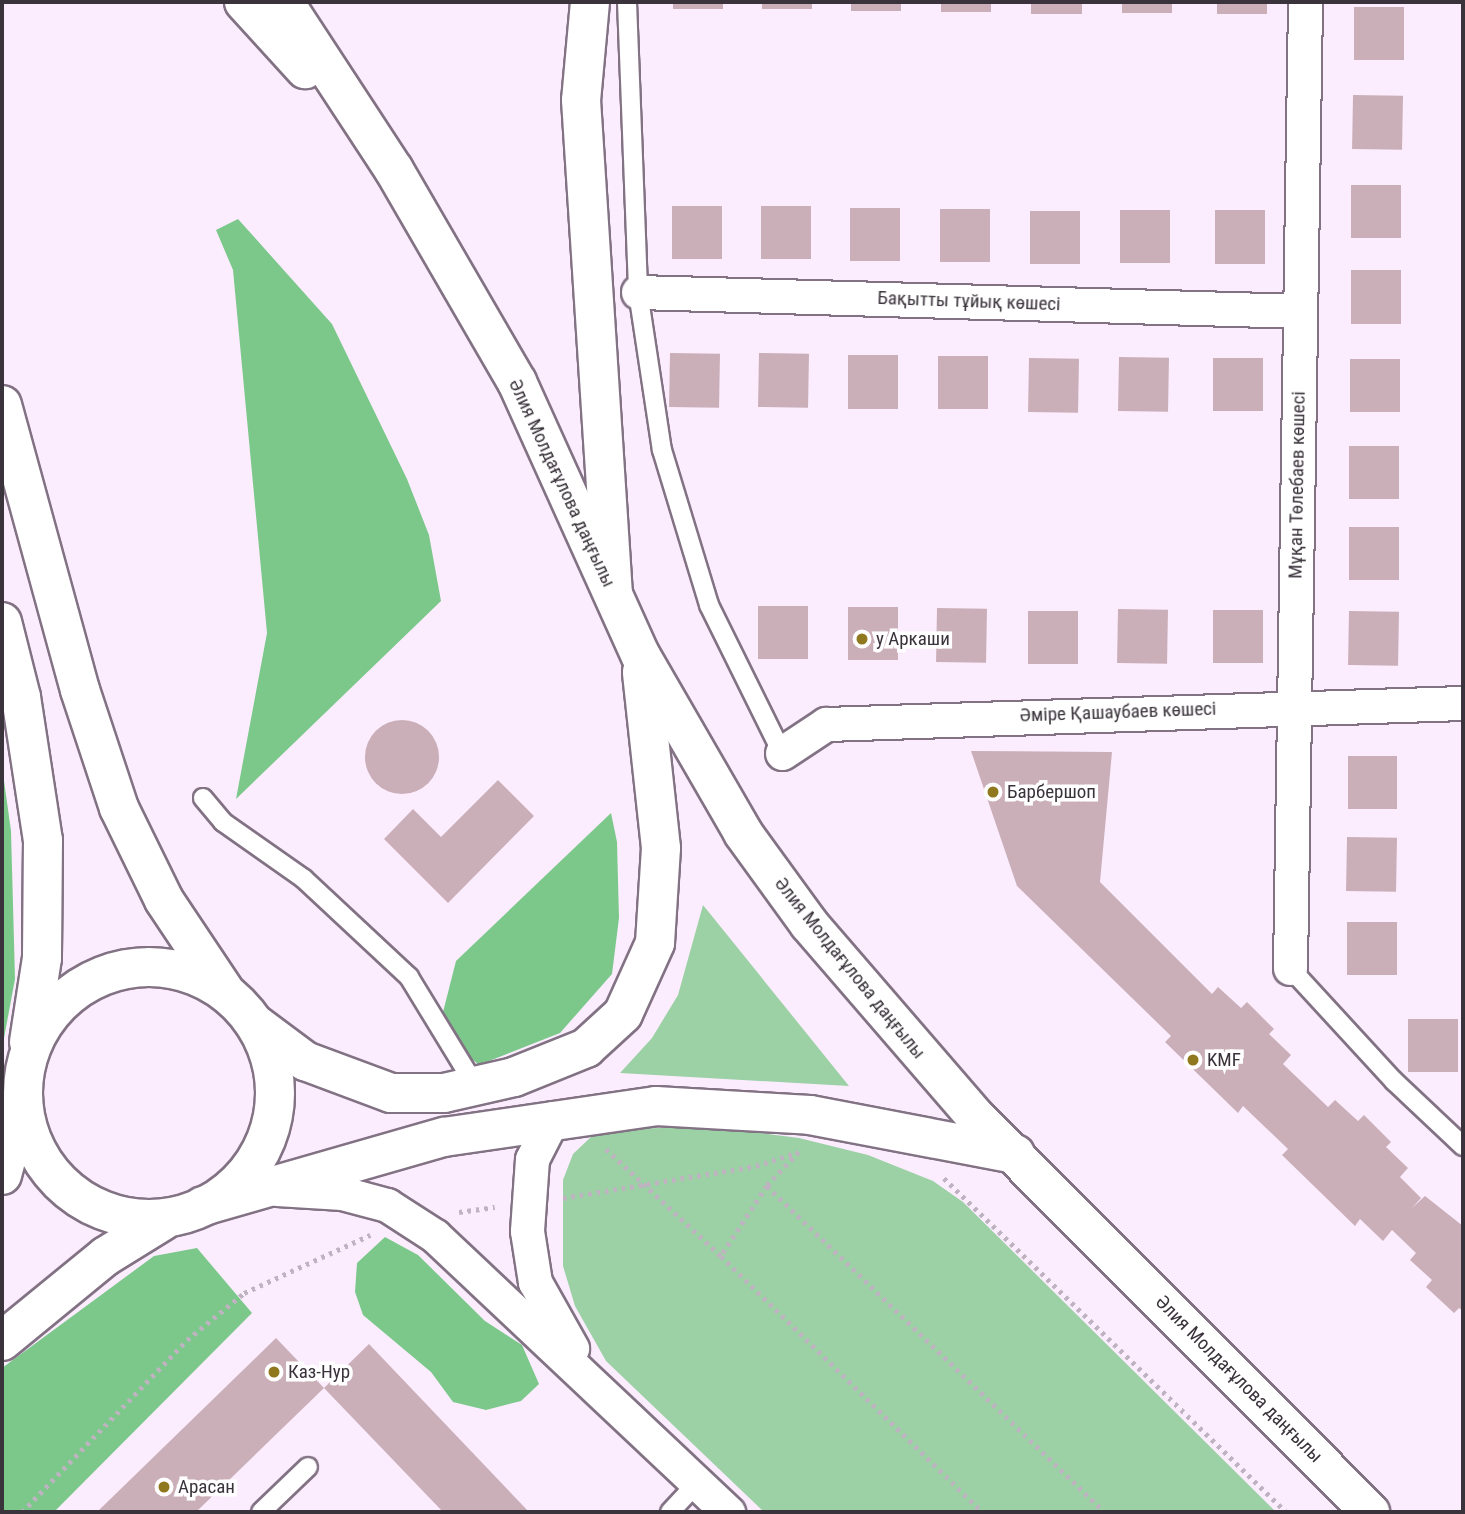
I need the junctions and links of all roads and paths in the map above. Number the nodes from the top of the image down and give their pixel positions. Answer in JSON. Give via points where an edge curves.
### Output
{"nodes":[{"id":1,"x":244,"y":2,"type":"edge"},
{"id":2,"x":284,"y":2,"type":"edge"},
{"id":3,"x":590,"y":2,"type":"edge"},
{"id":4,"x":627,"y":2,"type":"edge"},
{"id":5,"x":1305,"y":2,"type":"edge"},
{"id":6,"x":394,"y":170,"type":"junction"},
{"id":7,"x":638,"y":292,"type":"junction"},
{"id":8,"x":1300,"y":311,"type":"junction"},
{"id":9,"x":2,"y":405,"type":"edge"},
{"id":10,"x":613,"y":592,"type":"junction"},
{"id":11,"x":2,"y":622,"type":"edge"},
{"id":12,"x":641,"y":656,"type":"junction"},
{"id":13,"x":1463,"y":703,"type":"edge"},
{"id":14,"x":1294,"y":705,"type":"junction"},
{"id":15,"x":782,"y":753,"type":"joint"},
{"id":16,"x":203,"y":798,"type":"dead end"},
{"id":17,"x":1290,"y":968,"type":"joint"},
{"id":18,"x":225,"y":991,"type":"junction"},
{"id":19,"x":254,"y":1023,"type":"junction"},
{"id":20,"x":26,"y":1061,"type":"junction"},
{"id":21,"x":475,"y":1085,"type":"junction"},
{"id":22,"x":22,"y":1101,"type":"junction"},
{"id":23,"x":554,"y":1118,"type":"junction"},
{"id":24,"x":601,"y":1144,"type":"dead end"},
{"id":25,"x":1463,"y":1146,"type":"edge"},
{"id":26,"x":800,"y":1151,"type":"junction"},
{"id":27,"x":811,"y":1151,"type":"dead end"},
{"id":28,"x":1015,"y":1154,"type":"junction"},
{"id":29,"x":2,"y":1175,"type":"edge"},
{"id":30,"x":941,"y":1176,"type":"dead end"},
{"id":31,"x":645,"y":1185,"type":"junction"},
{"id":32,"x":767,"y":1186,"type":"junction"},
{"id":33,"x":260,"y":1188,"type":"junction"},
{"id":34,"x":526,"y":1203,"type":"junction"},
{"id":35,"x":203,"y":1206,"type":"junction"},
{"id":36,"x":409,"y":1219,"type":"junction"},
{"id":37,"x":163,"y":1221,"type":"junction"},
{"id":38,"x":721,"y":1256,"type":"junction"},
{"id":39,"x":2,"y":1341,"type":"edge"},
{"id":40,"x":612,"y":1404,"type":"junction"},
{"id":41,"x":308,"y":1466,"type":"dead end"},
{"id":42,"x":697,"y":1483,"type":"junction"},
{"id":43,"x":22,"y":1512,"type":"edge"},
{"id":44,"x":261,"y":1512,"type":"edge"},
{"id":45,"x":670,"y":1512,"type":"edge"},
{"id":46,"x":728,"y":1512,"type":"edge"},
{"id":47,"x":982,"y":1512,"type":"edge"},
{"id":48,"x":1104,"y":1512,"type":"edge"},
{"id":49,"x":1286,"y":1512,"type":"edge"},
{"id":50,"x":1370,"y":1512,"type":"edge"}],
"edges":[{"from":1,"to":6,"type":"main road"},
{"from":2,"to":6,"type":"main road"},
{"from":3,"to":10,"type":"main road","via":[[581,100]]},
{"from":4,"to":7,"type":"lane"},
{"from":5,"to":8,"type":"street","name":"Мұқан Төлебаев көшесі"},
{"from":6,"to":10,"type":"main road","name":"Әлия Молдағұлова даңғылы","via":[[516,382]]},
{"from":7,"to":8,"type":"street","name":"Бақытты тұйық көшесі"},
{"from":7,"to":15,"type":"lane","via":[[662,450],[709,605]]},
{"from":8,"to":14,"type":"street","name":"Мұқан Төлебаев көшесі"},
{"from":9,"to":18,"type":"main road","via":[[80,690],[119,808],[164,900]]},
{"from":10,"to":12,"type":"main road","name":"Әлия Молдағұлова даңғылы"},
{"from":11,"to":20,"type":"main road","via":[[20,697],[43,840],[42,958]]},
{"from":12,"to":21,"type":"main road","via":[[661,848],[655,943],[623,1014],[586,1048],[514,1077]]},
{"from":12,"to":28,"type":"main road","name":"Әлия Молдағұлова даңғылы","via":[[743,833],[809,924],[974,1115]]},
{"from":13,"to":14,"type":"street","name":"Әміре Қашаубаев көшесі"},
{"from":14,"to":15,"type":"street","name":"Әміре Қашаубаев көшесі","via":[[826,724]]},
{"from":14,"to":17,"type":"street","name":"Мұқан Төлебаев көшесі"},
{"from":16,"to":21,"type":"lane","via":[[223,822],[304,879],[409,977]]},
{"from":17,"to":25,"type":"lane","via":[[1394,1081]]},
{"from":18,"to":19,"type":"main road"},
{"from":18,"to":20,"type":"main road","via":[[186,972],[143,967],[104,975],[69,995],[42,1025]]},
{"from":19,"to":21,"type":"main road","via":[[305,1061],[391,1093],[444,1093]]},
{"from":19,"to":35,"type":"main road","via":[[272,1062],[275,1106],[264,1148],[239,1184]]},
{"from":20,"to":22,"type":"main road"},
{"from":22,"to":29,"type":"main road"},
{"from":22,"to":37,"type":"main road","via":[[31,1141],[52,1175],[82,1202],[119,1217]]},
{"from":23,"to":28,"type":"main road","via":[[656,1106],[810,1115]]},
{"from":23,"to":33,"type":"main road","via":[[444,1137]]},
{"from":23,"to":34,"type":"street","via":[[532,1158]]},
{"from":24,"to":31,"type":"path"},
{"from":26,"to":27,"type":"path"},
{"from":26,"to":31,"type":"path","via":[[756,1166]]},
{"from":26,"to":32,"type":"path"},
{"from":28,"to":50,"type":"main road","name":"Әлия Молдағұлова даңғылы"},
{"from":30,"to":49,"type":"path","via":[[979,1208]]},
{"from":31,"to":34,"type":"path"},
{"from":31,"to":38,"type":"path"},
{"from":32,"to":38,"type":"path"},
{"from":32,"to":48,"type":"path"},
{"from":33,"to":35,"type":"main road"},
{"from":33,"to":36,"type":"street","via":[[342,1193],[387,1205]]},
{"from":34,"to":36,"type":"path"},
{"from":34,"to":40,"type":"street","via":[[535,1282],[553,1322]]},
{"from":35,"to":37,"type":"main road"},
{"from":36,"to":40,"type":"street","via":[[435,1236]]},
{"from":36,"to":43,"type":"path","via":[[244,1293],[187,1340]]},
{"from":37,"to":39,"type":"main road","via":[[106,1256]]},
{"from":38,"to":47,"type":"path"},
{"from":40,"to":42,"type":"street"},
{"from":41,"to":44,"type":"lane"},
{"from":42,"to":45,"type":"lane"},
{"from":42,"to":46,"type":"street"}]}
